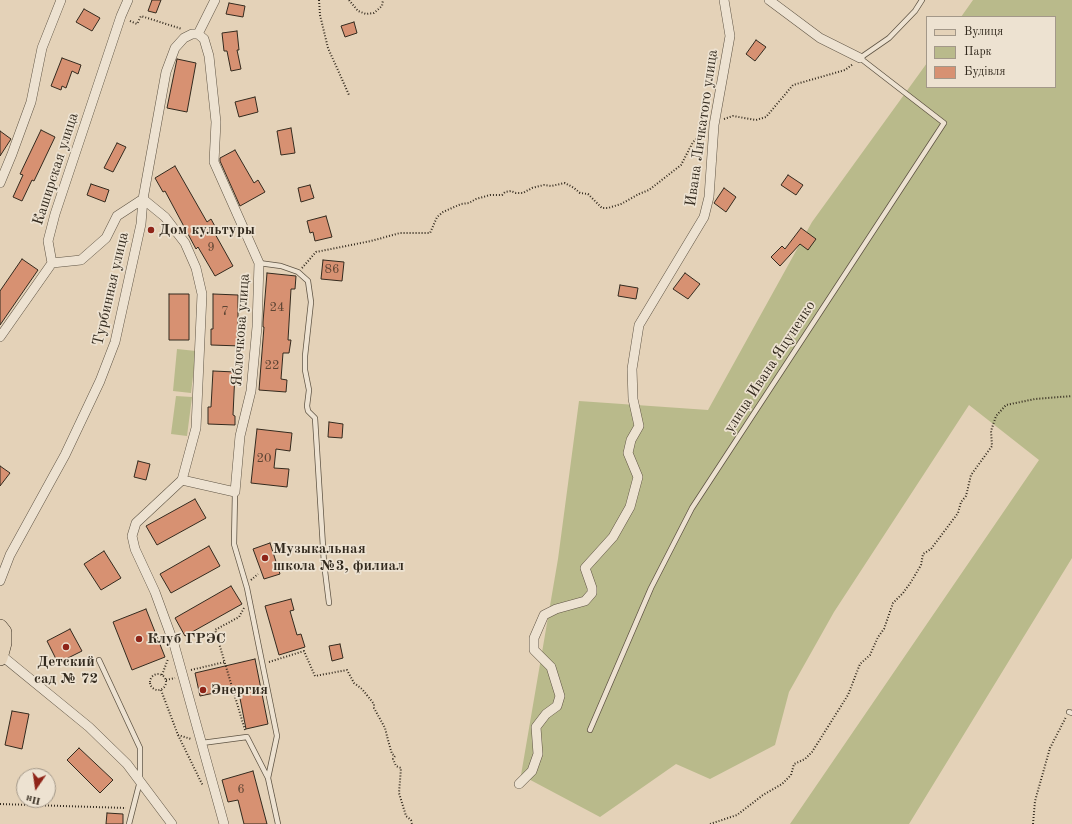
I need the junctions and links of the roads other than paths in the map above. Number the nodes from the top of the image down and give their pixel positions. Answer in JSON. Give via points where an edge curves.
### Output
{"nodes":[{"id":1,"x":61,"y":0,"type":"edge"},
{"id":2,"x":128,"y":0,"type":"edge"},
{"id":3,"x":215,"y":0,"type":"edge"},
{"id":4,"x":724,"y":0,"type":"edge"},
{"id":5,"x":769,"y":0,"type":"edge"},
{"id":6,"x":922,"y":0,"type":"edge"},
{"id":7,"x":198,"y":34,"type":"junction"},
{"id":8,"x":860,"y":58,"type":"junction"},
{"id":9,"x":0,"y":183,"type":"edge"},
{"id":10,"x":143,"y":199,"type":"junction"},
{"id":11,"x":52,"y":263,"type":"junction"},
{"id":12,"x":259,"y":263,"type":"junction"},
{"id":13,"x":0,"y":337,"type":"edge"},
{"id":14,"x":182,"y":480,"type":"junction"},
{"id":15,"x":235,"y":492,"type":"junction"},
{"id":16,"x":0,"y":581,"type":"edge"},
{"id":17,"x":329,"y":603,"type":"dead end"},
{"id":18,"x":0,"y":627,"type":"edge"},
{"id":19,"x":0,"y":656,"type":"edge"},
{"id":20,"x":99,"y":660,"type":"dead end"},
{"id":21,"x":590,"y":730,"type":"dead end"},
{"id":22,"x":202,"y":743,"type":"junction"},
{"id":23,"x":268,"y":778,"type":"junction"},
{"id":24,"x":140,"y":781,"type":"junction"},
{"id":25,"x":519,"y":784,"type":"dead end"},
{"id":26,"x":129,"y":824,"type":"edge"},
{"id":27,"x":172,"y":824,"type":"edge"},
{"id":28,"x":224,"y":824,"type":"edge"},
{"id":29,"x":278,"y":824,"type":"edge"}],
"edges":[{"from":1,"to":9,"type":"street","via":[[42,48],[31,102]]},
{"from":2,"to":11,"type":"street","name":"Каширская улица","via":[[55,214],[48,241]]},
{"from":3,"to":7,"type":"street"},
{"from":4,"to":25,"type":"street","name":"Ивана Личкатого улица","via":[[730,36],[714,127],[709,197],[704,217],[639,325],[632,369],[632,399],[639,426],[631,440],[628,453],[638,477],[630,507],[613,537],[585,568],[592,593],[585,601],[544,615],[534,638],[534,650],[551,667],[560,696],[557,706],[546,714],[536,727],[538,754],[532,771]]},
{"from":5,"to":8,"type":"street","via":[[820,38]]},
{"from":6,"to":8,"type":"lane","via":[[916,11],[889,38]]},
{"from":7,"to":10,"type":"street","name":"Турбинная улица","via":[[184,38],[174,48],[166,72]]},
{"from":7,"to":12,"type":"street","name":"Яблочкова улица","via":[[204,38],[210,63],[216,122],[214,162]]},
{"from":8,"to":21,"type":"lane","name":"улица Ивана Яцуненко","via":[[944,123],[692,508],[652,588]]},
{"from":10,"to":11,"type":"street","via":[[117,216],[106,238],[81,260]]},
{"from":10,"to":14,"type":"street","via":[[166,217],[185,243],[196,268],[202,294],[196,428]]},
{"from":10,"to":16,"type":"street","name":"Турбинная улица","via":[[141,224],[115,342],[100,381],[64,456],[10,555]]},
{"from":11,"to":13,"type":"street"},
{"from":12,"to":15,"type":"street","name":"Яблочкова улица","via":[[251,391],[240,436]]},
{"from":12,"to":17,"type":"lane","via":[[282,266],[298,272],[308,281],[311,302],[305,356],[309,390],[307,406],[315,418]]},
{"from":14,"to":15,"type":"street"},
{"from":14,"to":22,"type":"street","via":[[136,523],[132,536],[174,644]]},
{"from":15,"to":23,"type":"lane","via":[[234,544],[247,588],[277,736]]},
{"from":18,"to":19,"type":"main road","via":[[4,632],[4,643]]},
{"from":19,"to":24,"type":"street","via":[[88,727],[127,764]]},
{"from":20,"to":24,"type":"lane","via":[[140,748]]},
{"from":22,"to":23,"type":"lane","via":[[246,737]]},
{"from":22,"to":28,"type":"street"},
{"from":23,"to":29,"type":"lane"},
{"from":24,"to":26,"type":"lane"},
{"from":24,"to":27,"type":"street"}]}
